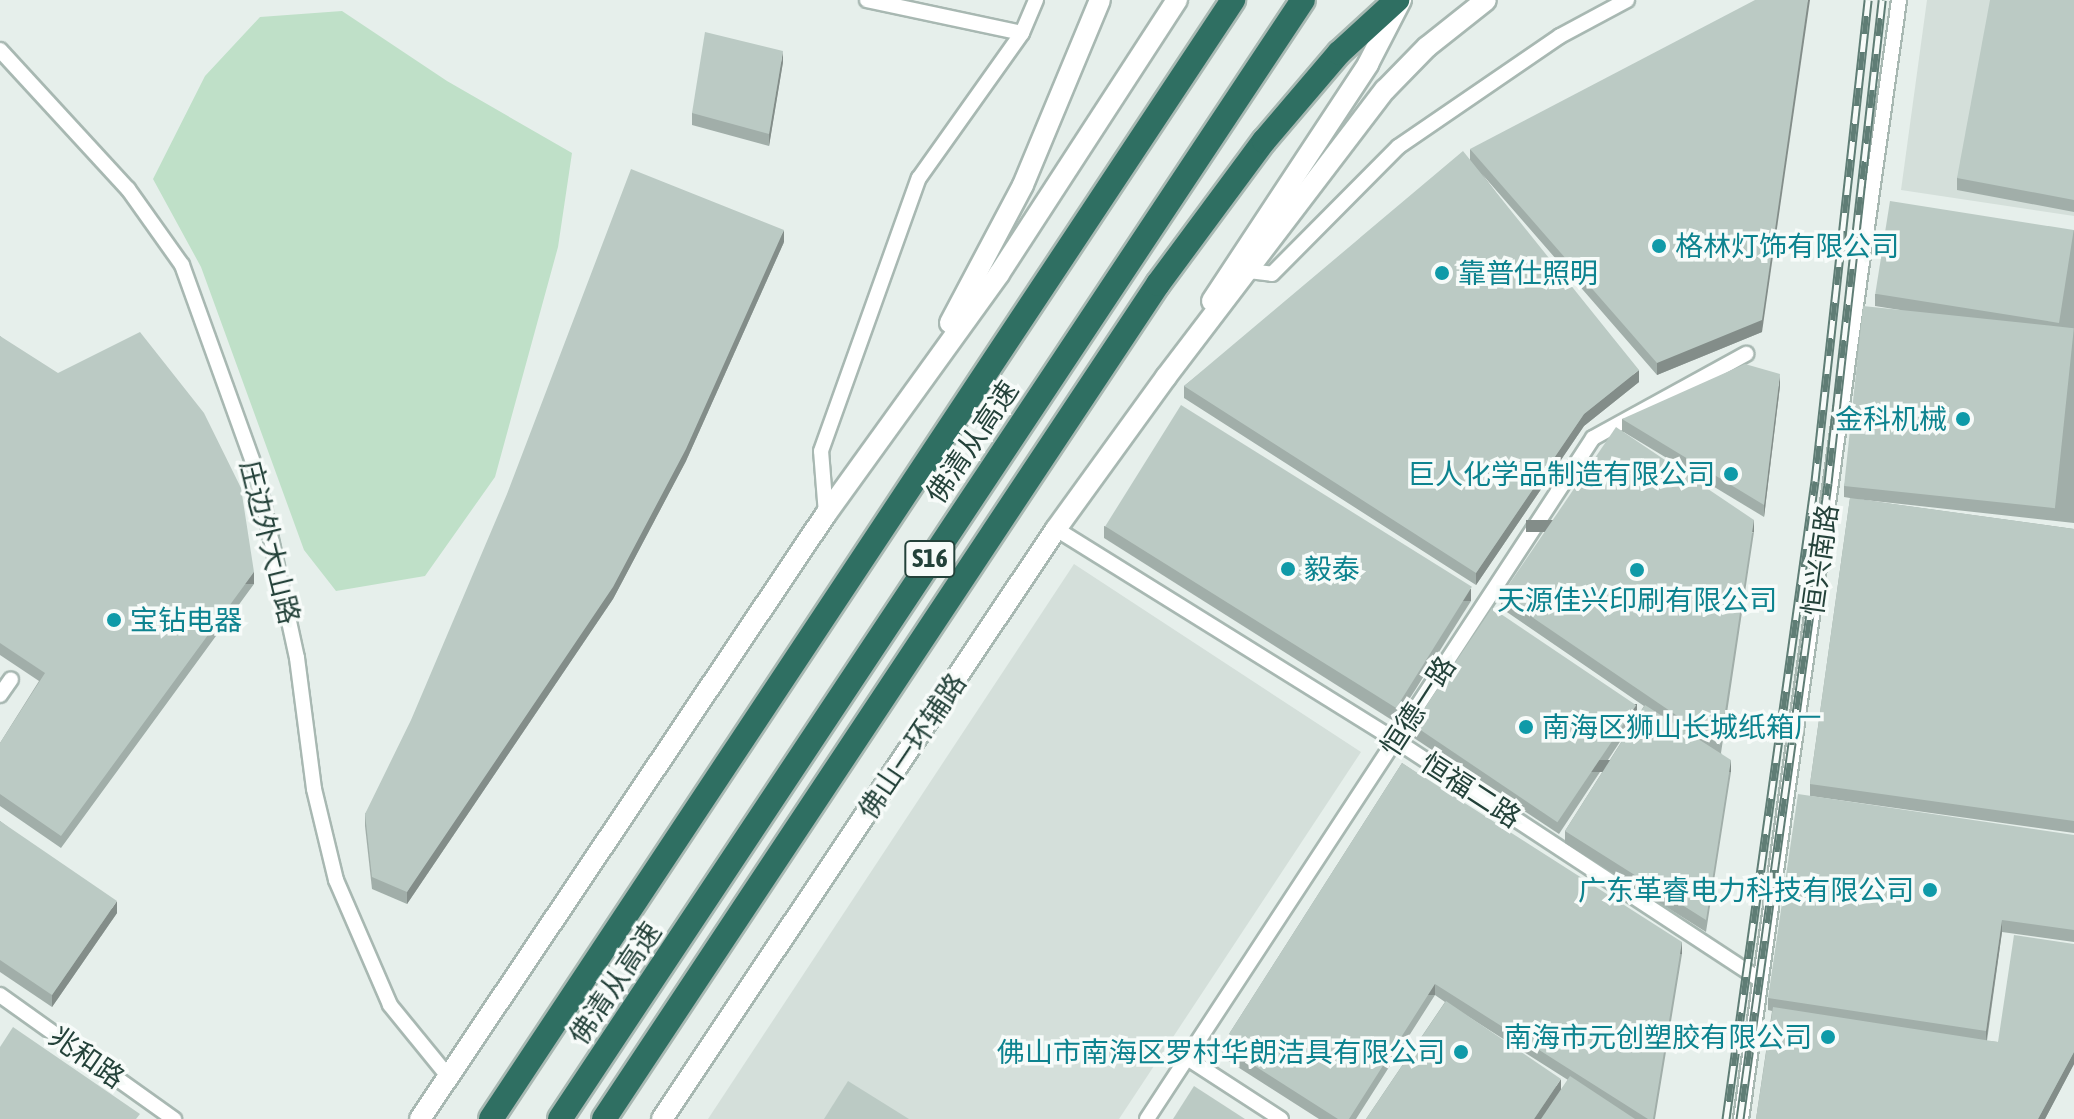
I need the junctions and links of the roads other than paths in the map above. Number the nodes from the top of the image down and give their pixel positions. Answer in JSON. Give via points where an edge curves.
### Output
{"nodes":[{"id":1,"x":867,"y":0,"type":"edge"},
{"id":2,"x":1036,"y":0,"type":"edge"},
{"id":3,"x":1100,"y":0,"type":"edge"},
{"id":4,"x":1177,"y":0,"type":"edge"},
{"id":5,"x":1233,"y":0,"type":"edge"},
{"id":6,"x":1303,"y":0,"type":"edge"},
{"id":7,"x":1399,"y":0,"type":"edge"},
{"id":8,"x":1486,"y":0,"type":"edge"},
{"id":9,"x":1627,"y":0,"type":"edge"},
{"id":10,"x":1899,"y":0,"type":"edge"},
{"id":11,"x":1022,"y":33,"type":"junction"},
{"id":12,"x":0,"y":50,"type":"edge"},
{"id":13,"x":1249,"y":271,"type":"junction"},
{"id":14,"x":1746,"y":354,"type":"dead end"},
{"id":15,"x":1166,"y":377,"type":"junction"},
{"id":16,"x":905,"y":405,"type":"junction"},
{"id":17,"x":826,"y":514,"type":"junction"},
{"id":18,"x":1056,"y":529,"type":"junction"},
{"id":19,"x":11,"y":679,"type":"dead end"},
{"id":20,"x":0,"y":695,"type":"edge"},
{"id":21,"x":1395,"y":740,"type":"junction"},
{"id":22,"x":1760,"y":980,"type":"junction"},
{"id":23,"x":0,"y":995,"type":"edge"},
{"id":24,"x":1187,"y":1058,"type":"junction"},
{"id":25,"x":448,"y":1076,"type":"junction"},
{"id":26,"x":174,"y":1119,"type":"edge"},
{"id":27,"x":420,"y":1119,"type":"edge"},
{"id":28,"x":491,"y":1119,"type":"edge"},
{"id":29,"x":560,"y":1119,"type":"edge"},
{"id":30,"x":604,"y":1119,"type":"edge"},
{"id":31,"x":662,"y":1119,"type":"edge"},
{"id":32,"x":1147,"y":1119,"type":"edge"},
{"id":33,"x":1281,"y":1119,"type":"edge"},
{"id":34,"x":1741,"y":1119,"type":"edge"}],
"edges":[{"from":1,"to":11,"type":"street"},
{"from":2,"to":11,"type":"street"},
{"from":3,"to":16,"type":"main road","via":[[1023,185]]},
{"from":4,"to":16,"type":"main road","via":[[999,274]]},
{"from":5,"to":28,"type":"highway","name":"佛清从高速","number":"S16"},
{"from":6,"to":29,"type":"highway","name":"佛清从高速","number":"S16"},
{"from":7,"to":15,"type":"main road","via":[[1368,64]]},
{"from":7,"to":30,"type":"highway","via":[[1339,53],[1264,141],[1158,284]]},
{"from":8,"to":13,"type":"main road","via":[[1427,47],[1385,90]]},
{"from":9,"to":13,"type":"street","via":[[1560,36],[1398,147],[1272,274]]},
{"from":10,"to":22,"type":"street","name":"恒兴南路"},
{"from":11,"to":17,"type":"street","via":[[919,178],[821,451]]},
{"from":12,"to":25,"type":"street","name":"庄边外大山路","via":[[128,189],[182,265],[256,470],[297,658],[314,789],[336,880],[390,1005]]},
{"from":13,"to":15,"type":"main road"},
{"from":14,"to":21,"type":"street","name":"恒德一路","via":[[1593,438]]},
{"from":15,"to":18,"type":"main road","name":"佛山一环辅路"},
{"from":16,"to":17,"type":"main road"},
{"from":17,"to":25,"type":"main road"},
{"from":18,"to":21,"type":"street","name":"恒福二路"},
{"from":18,"to":31,"type":"main road","name":"佛山一环辅路"},
{"from":19,"to":20,"type":"street"},
{"from":21,"to":22,"type":"street","name":"恒福二路"},
{"from":21,"to":24,"type":"street","name":"恒德一路"},
{"from":22,"to":34,"type":"street","name":"恒兴南路"},
{"from":23,"to":26,"type":"street","name":"兆和路"},
{"from":24,"to":32,"type":"street","name":"恒德一路"},
{"from":24,"to":33,"type":"street"},
{"from":25,"to":27,"type":"main road"}]}
